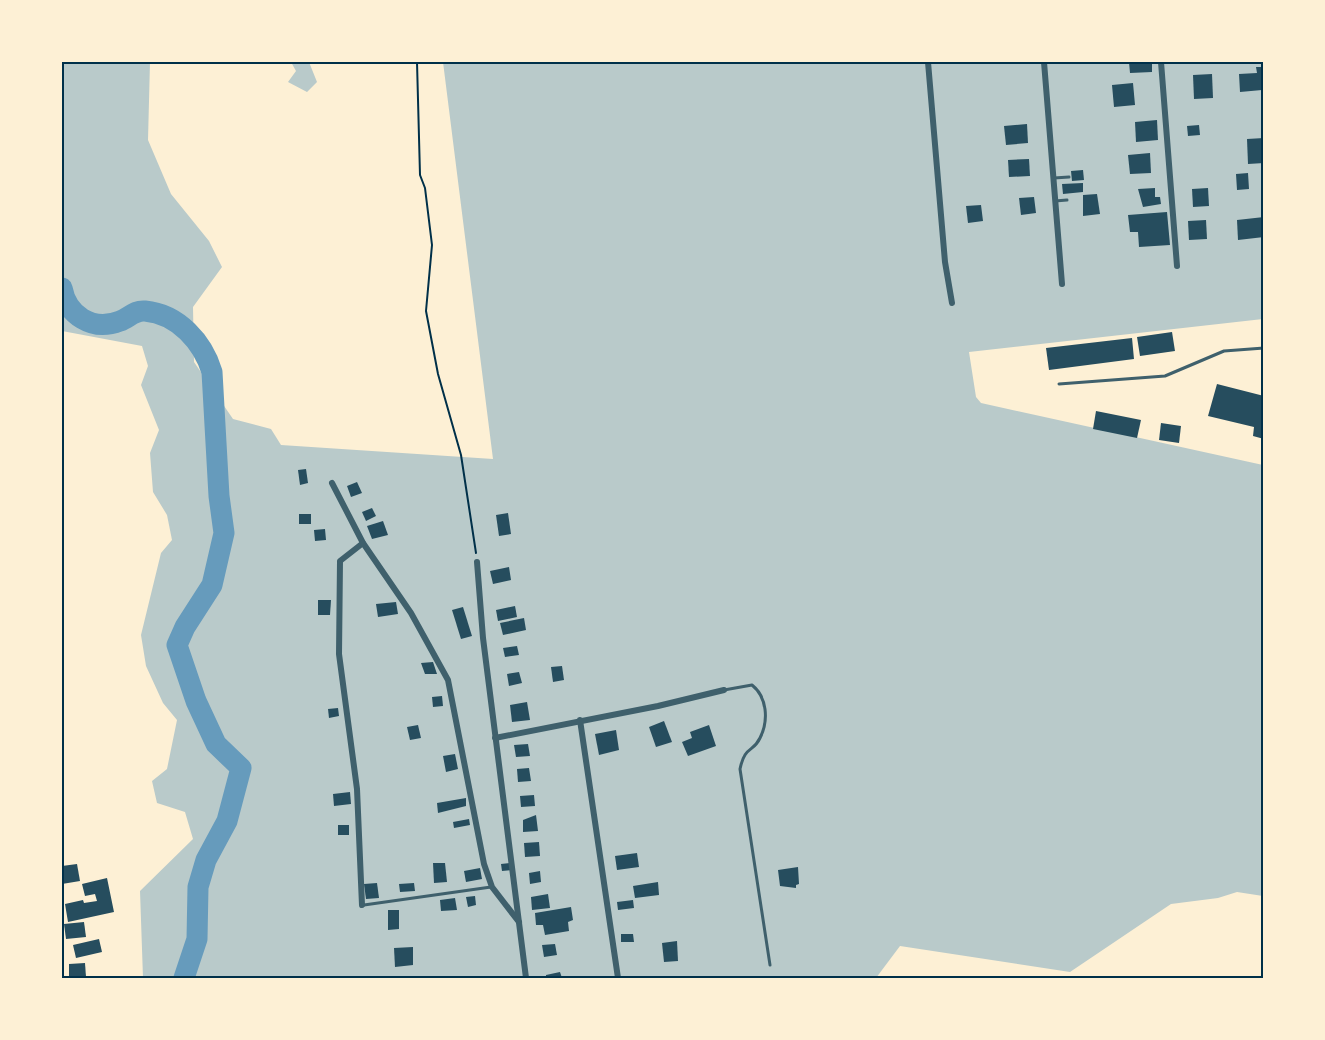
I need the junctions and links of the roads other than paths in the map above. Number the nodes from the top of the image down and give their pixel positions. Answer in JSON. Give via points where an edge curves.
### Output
{"nodes":[{"id":1,"x":928,"y":62,"type":"edge"},
{"id":2,"x":1044,"y":62,"type":"edge"},
{"id":3,"x":1161,"y":62,"type":"edge"},
{"id":4,"x":1069,"y":177,"type":"dead end"},
{"id":5,"x":1054,"y":178,"type":"junction"},
{"id":6,"x":1067,"y":200,"type":"dead end"},
{"id":7,"x":1055,"y":201,"type":"junction"},
{"id":8,"x":1178,"y":266,"type":"dead end"},
{"id":9,"x":1062,"y":284,"type":"dead end"},
{"id":10,"x":952,"y":303,"type":"dead end"},
{"id":11,"x":1263,"y":348,"type":"edge"},
{"id":12,"x":1059,"y":384,"type":"dead end"},
{"id":13,"x":332,"y":483,"type":"dead end"},
{"id":14,"x":363,"y":543,"type":"junction"},
{"id":15,"x":477,"y":562,"type":"road end"},
{"id":16,"x":724,"y":690,"type":"joint"},
{"id":17,"x":580,"y":720,"type":"junction"},
{"id":18,"x":495,"y":738,"type":"junction"},
{"id":19,"x":492,"y":887,"type":"junction"},
{"id":20,"x":362,"y":905,"type":"joint"},
{"id":21,"x":519,"y":922,"type":"junction"},
{"id":22,"x":770,"y":965,"type":"dead end"},
{"id":23,"x":526,"y":978,"type":"edge"},
{"id":24,"x":618,"y":978,"type":"edge"}],
"edges":[{"from":1,"to":10,"type":"street"},
{"from":2,"to":5,"type":"street"},
{"from":3,"to":8,"type":"street"},
{"from":4,"to":5,"type":"lane"},
{"from":5,"to":7,"type":"street"},
{"from":6,"to":7,"type":"lane"},
{"from":7,"to":9,"type":"street"},
{"from":11,"to":12,"type":"lane","via":[[1224,351],[1165,376]]},
{"from":13,"to":14,"type":"street"},
{"from":14,"to":19,"type":"street","via":[[411,613],[448,680],[484,864]]},
{"from":14,"to":20,"type":"street","via":[[340,561],[339,643],[357,789]]},
{"from":15,"to":18,"type":"street"},
{"from":16,"to":17,"type":"street"},
{"from":16,"to":22,"type":"lane","via":[[752,684],[761,692],[766,716],[760,739],[743,754],[740,769]]},
{"from":17,"to":18,"type":"street"},
{"from":17,"to":24,"type":"street"},
{"from":18,"to":21,"type":"street"},
{"from":19,"to":20,"type":"lane"},
{"from":19,"to":21,"type":"street"},
{"from":21,"to":23,"type":"street"}]}
